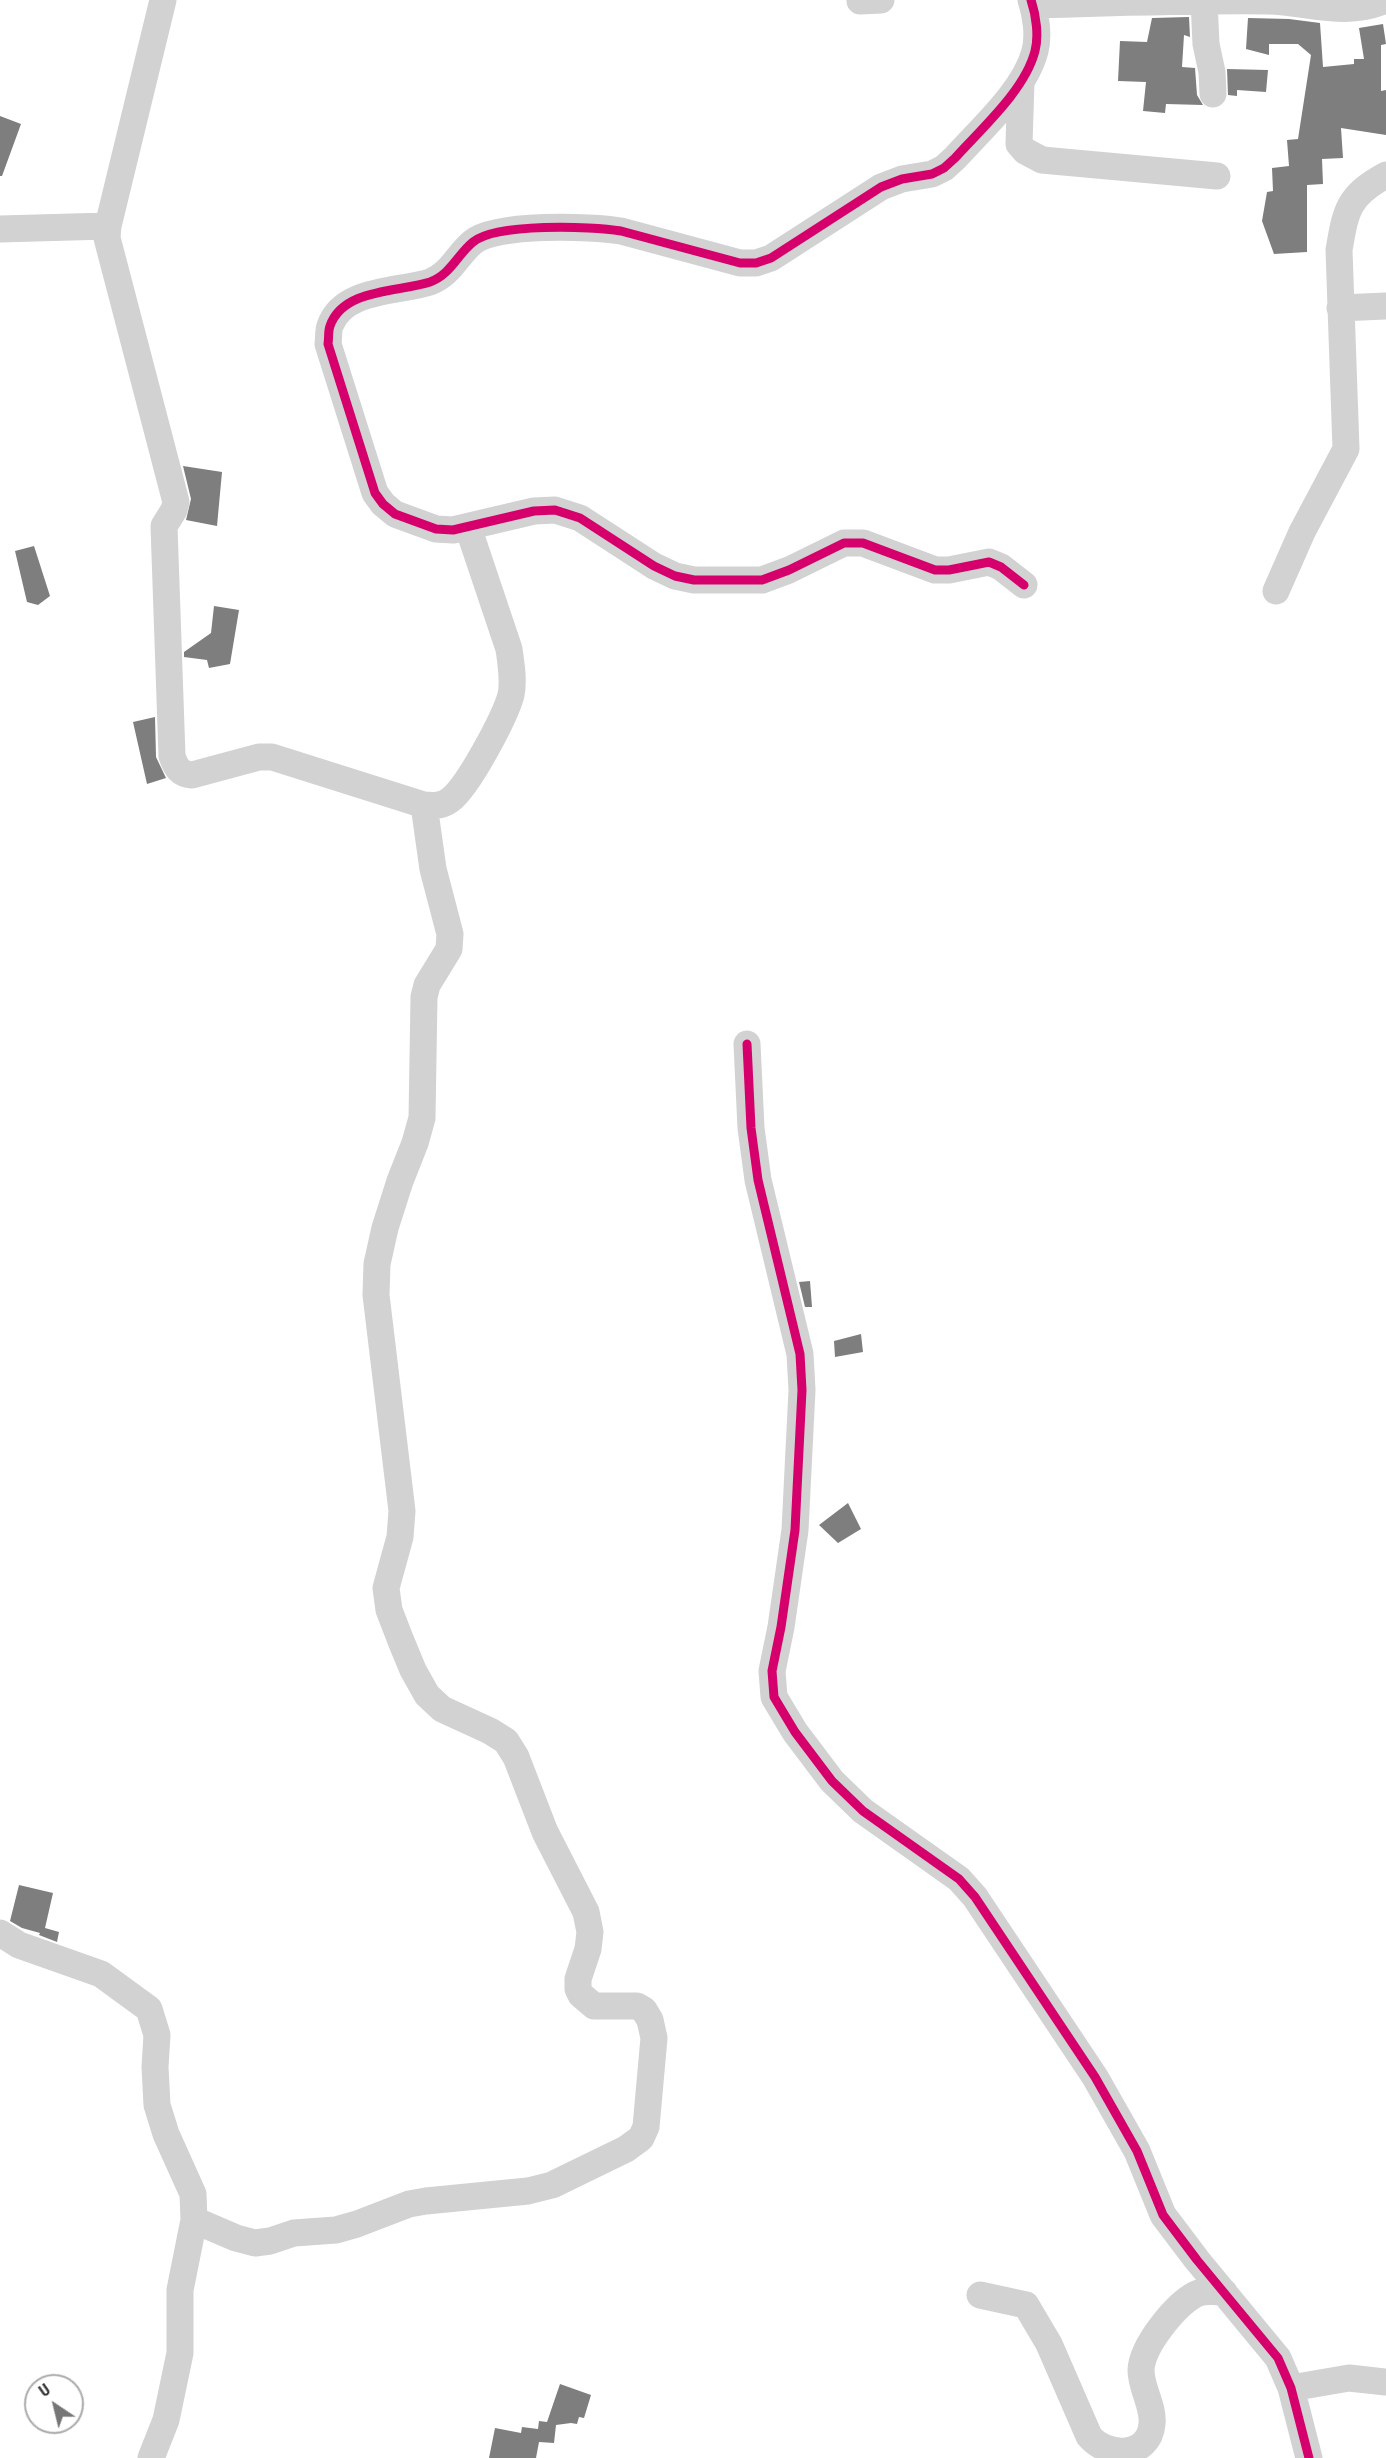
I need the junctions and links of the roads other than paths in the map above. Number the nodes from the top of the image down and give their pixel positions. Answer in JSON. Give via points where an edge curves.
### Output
{"nodes":[{"id":1,"x":163,"y":0,"type":"edge"},
{"id":2,"x":881,"y":0,"type":"edge"},
{"id":3,"x":1386,"y":0,"type":"edge"},
{"id":4,"x":860,"y":1,"type":"edge"},
{"id":5,"x":1204,"y":1,"type":"edge"},
{"id":6,"x":1032,"y":2,"type":"edge"},
{"id":7,"x":1021,"y":82,"type":"junction"},
{"id":8,"x":1213,"y":94,"type":"dead end"},
{"id":9,"x":1386,"y":175,"type":"edge"},
{"id":10,"x":1218,"y":176,"type":"dead end"},
{"id":11,"x":108,"y":226,"type":"junction"},
{"id":12,"x":0,"y":229,"type":"edge"},
{"id":13,"x":1386,"y":306,"type":"edge"},
{"id":14,"x":1340,"y":308,"type":"junction"},
{"id":15,"x":468,"y":527,"type":"junction"},
{"id":16,"x":1024,"y":585,"type":"dead end"},
{"id":17,"x":1276,"y":591,"type":"dead end"},
{"id":18,"x":424,"y":805,"type":"junction"},
{"id":19,"x":747,"y":1044,"type":"dead end"},
{"id":20,"x":0,"y":1933,"type":"edge"},
{"id":21,"x":194,"y":2220,"type":"junction"},
{"id":22,"x":1224,"y":2292,"type":"junction"},
{"id":23,"x":980,"y":2295,"type":"dead end"},
{"id":24,"x":1386,"y":2382,"type":"edge"},
{"id":25,"x":1291,"y":2388,"type":"junction"},
{"id":26,"x":1150,"y":2450,"type":"edge"},
{"id":27,"x":151,"y":2458,"type":"edge"},
{"id":28,"x":1309,"y":2458,"type":"edge"}],
"edges":[{"from":1,"to":11,"type":"street"},
{"from":2,"to":4,"type":"street"},
{"from":3,"to":5,"type":"street","via":[[1369,8],[1340,9],[1271,1]]},
{"from":5,"to":6,"type":"street"},
{"from":5,"to":8,"type":"street"},
{"from":6,"to":7,"type":"street","via":[[1036,45]]},
{"from":7,"to":10,"type":"street","via":[[1019,144],[1034,156],[1060,163]]},
{"from":7,"to":15,"type":"street","via":[[944,168],[881,187],[771,258],[740,263],[601,227],[502,231],[473,242],[441,277],[353,301],[337,313],[330,326],[328,344],[375,493],[396,514],[436,529]]},
{"from":9,"to":14,"type":"street","via":[[1365,187],[1346,217],[1339,250]]},
{"from":11,"to":12,"type":"street"},
{"from":11,"to":18,"type":"street","via":[[109,249],[176,502],[164,526],[175,766],[183,774],[192,775],[272,757]]},
{"from":13,"to":14,"type":"street"},
{"from":14,"to":17,"type":"street","via":[[1346,449]]},
{"from":15,"to":16,"type":"street","via":[[534,511],[555,510],[580,518],[654,566],[694,580],[768,578],[854,542],[935,570],[988,562]]},
{"from":15,"to":18,"type":"street","via":[[509,649],[511,694],[501,720],[459,791],[438,806]]},
{"from":18,"to":21,"type":"street","via":[[433,869],[450,934],[449,949],[424,997],[422,1119],[391,1206],[377,1264],[376,1295],[402,1511],[400,1537],[386,1588],[389,1610],[427,1695],[442,1709],[506,1741],[516,1757],[545,1832],[586,1912],[590,1932],[578,1978],[581,1995],[594,2006],[637,2006],[650,2020],[654,2038],[646,2127],[641,2138],[626,2149],[552,2185],[528,2191],[426,2200],[336,2230],[294,2233],[255,2243]]},
{"from":19,"to":22,"type":"street","via":[[758,1180],[800,1354],[795,1530],[772,1671],[774,1697],[826,1773],[855,1804],[959,1879],[975,1897],[1095,2077],[1137,2151],[1163,2215]]},
{"from":20,"to":21,"type":"street","via":[[19,1945],[101,1974],[149,2009],[157,2035],[158,2105],[166,2134],[193,2194]]},
{"from":21,"to":27,"type":"street","via":[[180,2290],[180,2353],[166,2420]]},
{"from":22,"to":25,"type":"street","via":[[1278,2358]]},
{"from":22,"to":26,"type":"street","via":[[1198,2293],[1161,2327],[1145,2351],[1141,2371],[1152,2425]]},
{"from":23,"to":26,"type":"street","via":[[1026,2305],[1049,2344],[1096,2444],[1113,2452]]},
{"from":24,"to":25,"type":"street","via":[[1349,2378]]},
{"from":25,"to":28,"type":"street"}]}
